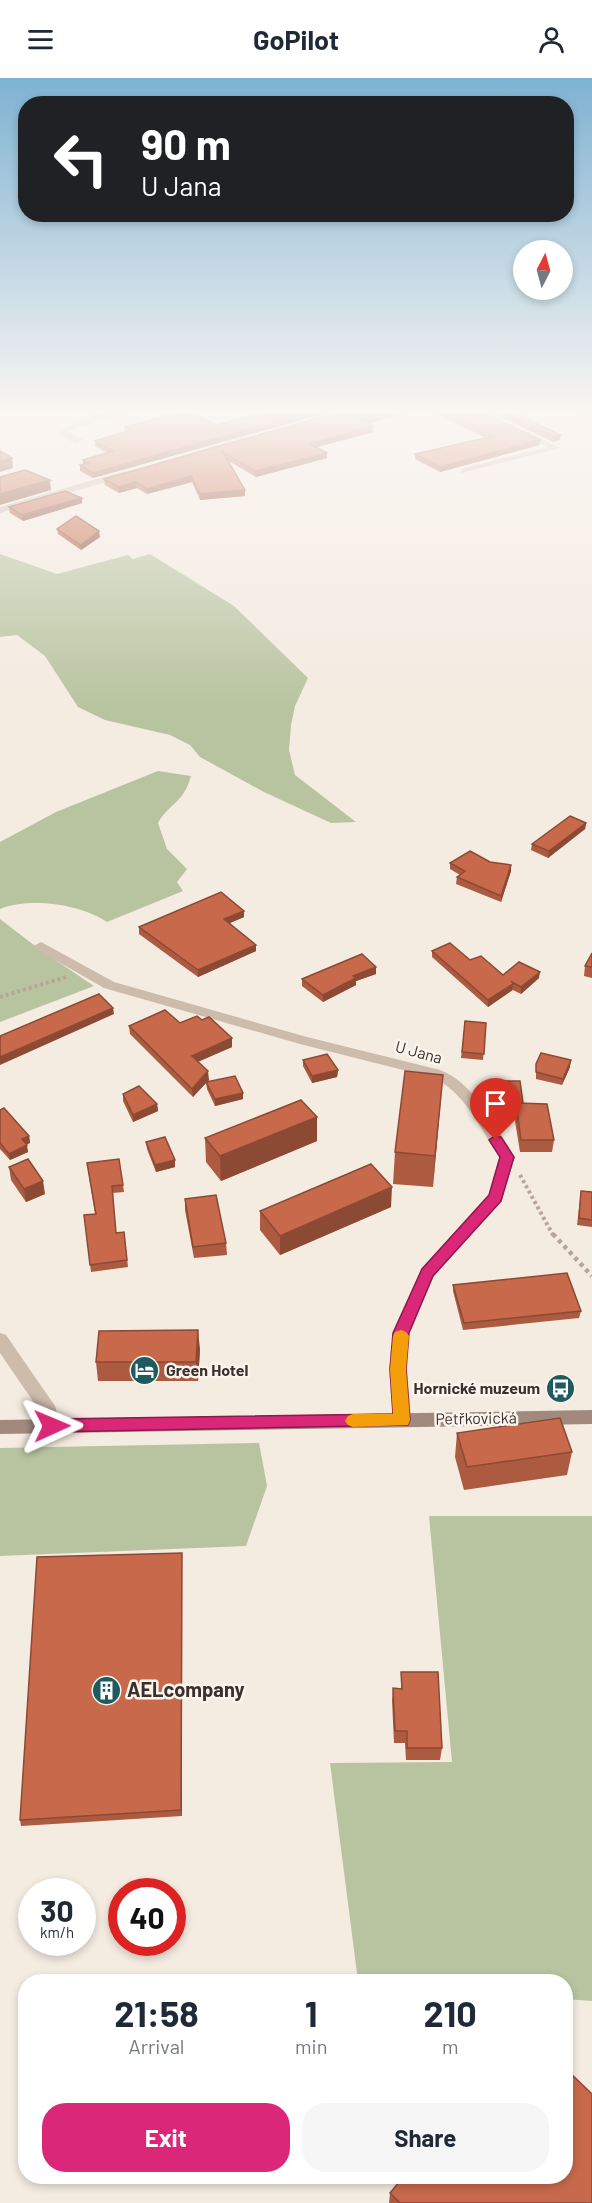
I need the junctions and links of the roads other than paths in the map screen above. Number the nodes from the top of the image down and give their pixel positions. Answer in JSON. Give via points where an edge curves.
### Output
{"nodes":[{"id":1,"x":41,"y":946,"type":"dead end"},
{"id":2,"x":0,"y":1340,"type":"edge"},
{"id":3,"x":592,"y":1417,"type":"edge"},
{"id":4,"x":402,"y":1420,"type":"junction"},
{"id":5,"x":52,"y":1426,"type":"junction"},
{"id":6,"x":0,"y":1427,"type":"edge"}],
"edges":[{"from":1,"to":4,"type":"street","name":"U Jana","via":[[109,985],[442,1076],[462,1089],[507,1157],[496,1197],[427,1273],[401,1333],[398,1369]]},
{"from":2,"to":5,"type":"street","via":[[49,1411]]},
{"from":3,"to":4,"type":"street","name":"Petřkovická"},
{"from":4,"to":5,"type":"street","name":"Petřkovická"},
{"from":5,"to":6,"type":"street","name":"Petřkovická"}]}
